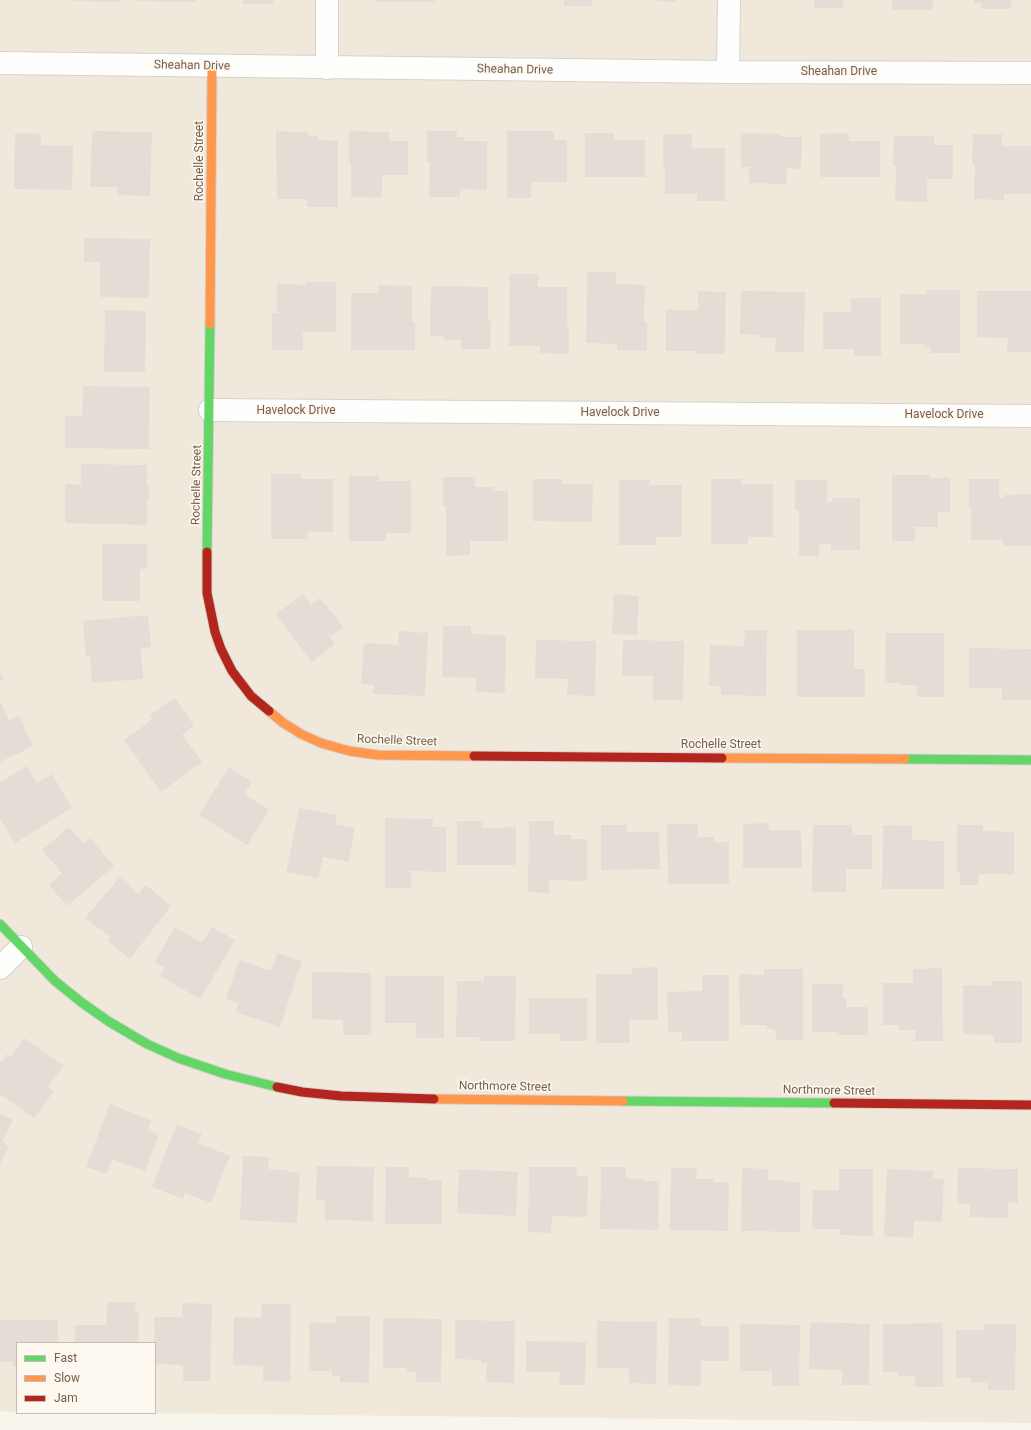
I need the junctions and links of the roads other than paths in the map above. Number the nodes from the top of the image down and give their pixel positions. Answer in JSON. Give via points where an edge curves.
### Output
{"nodes":[{"id":1,"x":327,"y":0,"type":"edge"},
{"id":2,"x":729,"y":0,"type":"edge"},
{"id":3,"x":0,"y":63,"type":"edge"},
{"id":4,"x":212,"y":66,"type":"junction"},
{"id":5,"x":327,"y":68,"type":"junction"},
{"id":6,"x":728,"y":72,"type":"junction"},
{"id":7,"x":1031,"y":73,"type":"edge"},
{"id":8,"x":210,"y":410,"type":"junction"},
{"id":9,"x":1031,"y":416,"type":"edge"},
{"id":10,"x":1031,"y":760,"type":"edge"},
{"id":11,"x":0,"y":924,"type":"edge"},
{"id":12,"x":20,"y":947,"type":"junction"},
{"id":13,"x":0,"y":968,"type":"edge"},
{"id":14,"x":1031,"y":1105,"type":"edge"}],
"edges":[{"from":1,"to":5,"type":"street"},
{"from":2,"to":6,"type":"street"},
{"from":3,"to":4,"type":"street","name":"Sheahan Drive"},
{"from":4,"to":5,"type":"street","name":"Sheahan Drive"},
{"from":4,"to":8,"type":"street","name":"Rochelle Street"},
{"from":5,"to":6,"type":"street","name":"Sheahan Drive"},
{"from":6,"to":7,"type":"street","name":"Sheahan Drive"},
{"from":8,"to":9,"type":"street","name":"Havelock Drive"},
{"from":8,"to":10,"type":"street","name":"Rochelle Street","via":[[207,593],[215,632],[232,670],[251,696],[282,722],[321,743],[348,751],[378,755]]},
{"from":11,"to":12,"type":"street","name":"Northmore Street"},
{"from":12,"to":13,"type":"street"},
{"from":12,"to":14,"type":"street","name":"Northmore Street","via":[[81,1002],[147,1044],[225,1074],[302,1092],[380,1098]]}]}
